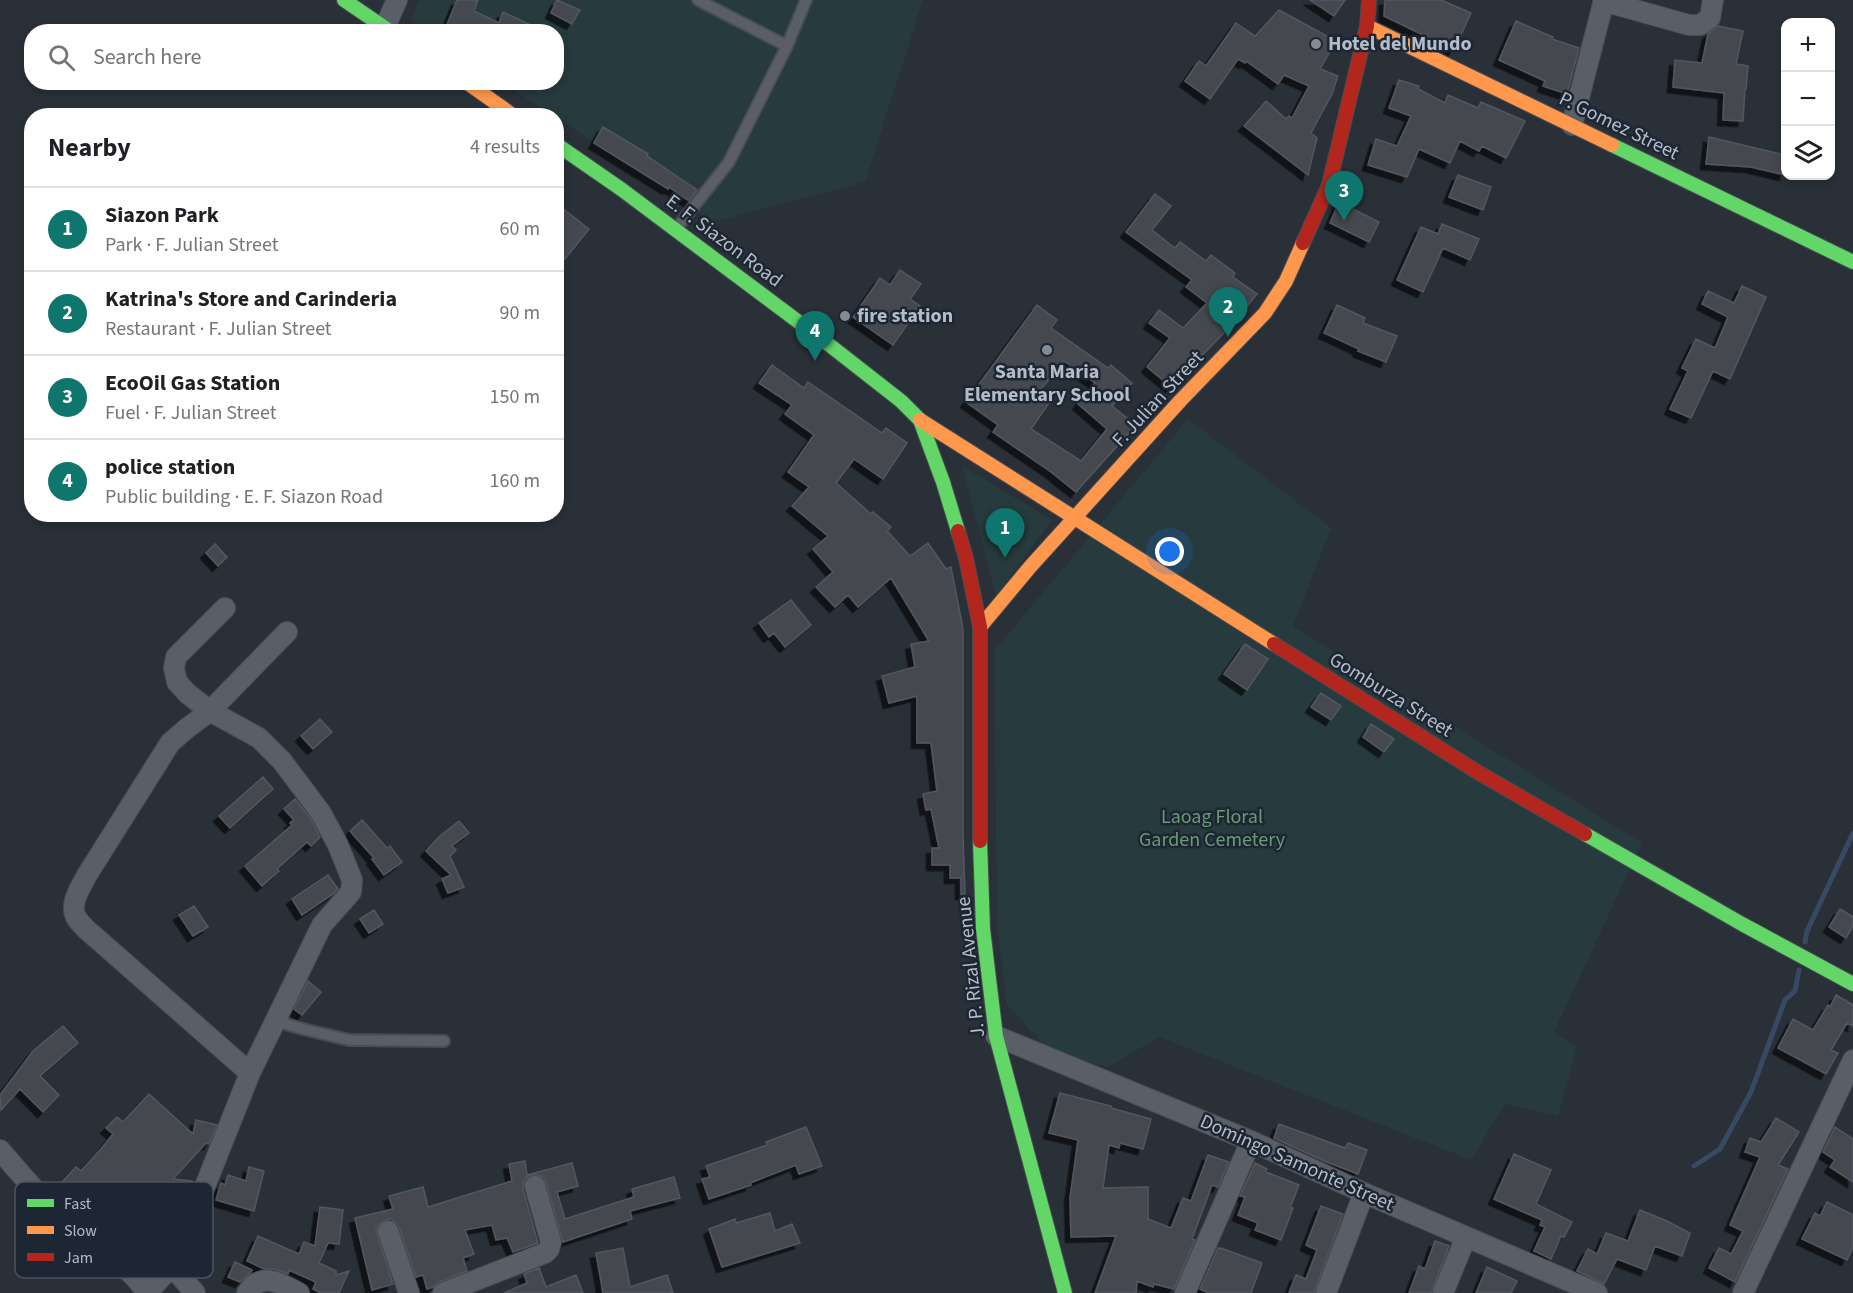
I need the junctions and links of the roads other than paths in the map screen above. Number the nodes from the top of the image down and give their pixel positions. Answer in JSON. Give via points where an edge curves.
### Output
{"nodes":[{"id":1,"x":344,"y":0,"type":"edge"},
{"id":2,"x":397,"y":0,"type":"edge"},
{"id":3,"x":698,"y":0,"type":"edge"},
{"id":4,"x":806,"y":0,"type":"edge"},
{"id":5,"x":1369,"y":0,"type":"edge"},
{"id":6,"x":1604,"y":0,"type":"edge"},
{"id":7,"x":1713,"y":0,"type":"edge"},
{"id":8,"x":380,"y":24,"type":"edge"},
{"id":9,"x":390,"y":24,"type":"edge"},
{"id":10,"x":1367,"y":26,"type":"junction"},
{"id":11,"x":787,"y":46,"type":"junction"},
{"id":12,"x":477,"y":90,"type":"edge"},
{"id":13,"x":503,"y":108,"type":"edge"},
{"id":14,"x":1572,"y":125,"type":"junction"},
{"id":15,"x":564,"y":150,"type":"edge"},
{"id":16,"x":676,"y":229,"type":"junction"},
{"id":17,"x":1853,"y":262,"type":"edge"},
{"id":18,"x":920,"y":420,"type":"junction"},
{"id":19,"x":1075,"y":518,"type":"junction"},
{"id":20,"x":225,"y":608,"type":"dead end"},
{"id":21,"x":980,"y":627,"type":"junction"},
{"id":22,"x":287,"y":632,"type":"dead end"},
{"id":23,"x":210,"y":711,"type":"junction"},
{"id":24,"x":1853,"y":984,"type":"edge"},
{"id":25,"x":275,"y":1021,"type":"junction"},
{"id":26,"x":996,"y":1036,"type":"junction"},
{"id":27,"x":444,"y":1041,"type":"dead end"},
{"id":28,"x":1853,"y":1060,"type":"edge"},
{"id":29,"x":250,"y":1074,"type":"junction"},
{"id":30,"x":1251,"y":1141,"type":"junction"},
{"id":31,"x":0,"y":1150,"type":"edge"},
{"id":32,"x":28,"y":1182,"type":"edge"},
{"id":33,"x":207,"y":1182,"type":"edge"},
{"id":34,"x":535,"y":1186,"type":"dead end"},
{"id":35,"x":1364,"y":1193,"type":"junction"},
{"id":36,"x":388,"y":1231,"type":"dead end"},
{"id":37,"x":1466,"y":1237,"type":"junction"},
{"id":38,"x":135,"y":1278,"type":"edge"},
{"id":39,"x":160,"y":1278,"type":"edge"},
{"id":40,"x":182,"y":1278,"type":"edge"},
{"id":41,"x":1553,"y":1285,"type":"edge"},
{"id":42,"x":147,"y":1293,"type":"edge"},
{"id":43,"x":195,"y":1293,"type":"edge"},
{"id":44,"x":248,"y":1293,"type":"edge"},
{"id":45,"x":300,"y":1293,"type":"edge"},
{"id":46,"x":409,"y":1293,"type":"edge"},
{"id":47,"x":443,"y":1293,"type":"edge"},
{"id":48,"x":1065,"y":1293,"type":"edge"},
{"id":49,"x":1185,"y":1293,"type":"edge"},
{"id":50,"x":1326,"y":1293,"type":"edge"},
{"id":51,"x":1443,"y":1293,"type":"edge"},
{"id":52,"x":1597,"y":1293,"type":"edge"},
{"id":53,"x":1743,"y":1293,"type":"edge"}],
"edges":[{"from":1,"to":8,"type":"main road"},
{"from":2,"to":9,"type":"street"},
{"from":3,"to":11,"type":"lane"},
{"from":4,"to":11,"type":"lane"},
{"from":5,"to":10,"type":"main road","name":"F. Julian Street"},
{"from":6,"to":7,"type":"street","via":[[1689,25],[1700,25],[1710,18]]},
{"from":6,"to":14,"type":"street"},
{"from":10,"to":14,"type":"main road","name":"P. Gomez Street"},
{"from":10,"to":19,"type":"main road","name":"F. Julian Street","via":[[1329,185],[1286,281],[1243,338],[1180,401]]},
{"from":11,"to":16,"type":"lane","via":[[729,162]]},
{"from":12,"to":13,"type":"main road"},
{"from":14,"to":17,"type":"main road","name":"P. Gomez Street"},
{"from":15,"to":16,"type":"main road","name":"E. F. Siazon Road"},
{"from":16,"to":18,"type":"main road","name":"E. F. Siazon Road","via":[[901,401]]},
{"from":18,"to":19,"type":"main road","name":"Gomburza Street"},
{"from":18,"to":21,"type":"main road","name":"E. F. Siazon Road","via":[[944,482],[966,558]]},
{"from":19,"to":21,"type":"main road","name":"F. Julian Street"},
{"from":19,"to":24,"type":"main road","name":"Gomburza Street","via":[[1479,773]]},
{"from":20,"to":23,"type":"street","via":[[176,657],[174,668],[177,682]]},
{"from":21,"to":26,"type":"main road","name":"J. P. Rizal Avenue","via":[[983,929]]},
{"from":22,"to":23,"type":"street"},
{"from":23,"to":25,"type":"street","via":[[259,738],[282,762],[321,813],[352,880],[351,892],[322,925]]},
{"from":23,"to":29,"type":"street","via":[[170,743],[87,875],[74,908],[86,929]]},
{"from":25,"to":27,"type":"lane","via":[[349,1040]]},
{"from":25,"to":29,"type":"street"},
{"from":26,"to":30,"type":"street","name":"Domingo Samonte Street"},
{"from":26,"to":48,"type":"main road","name":"J. P. Rizal Avenue"},
{"from":28,"to":53,"type":"street"},
{"from":29,"to":33,"type":"street"},
{"from":30,"to":35,"type":"street","name":"Domingo Samonte Street"},
{"from":30,"to":49,"type":"street"},
{"from":31,"to":32,"type":"street"},
{"from":34,"to":47,"type":"street","via":[[551,1242],[549,1249]]},
{"from":35,"to":37,"type":"street","name":"Domingo Samonte Street"},
{"from":35,"to":50,"type":"street"},
{"from":36,"to":46,"type":"street"},
{"from":37,"to":41,"type":"street","name":"Domingo Samonte Street"},
{"from":37,"to":51,"type":"street"},
{"from":38,"to":42,"type":"street"},
{"from":39,"to":42,"type":"street"},
{"from":40,"to":43,"type":"street"},
{"from":41,"to":52,"type":"street","name":"Domingo Samonte Street"},
{"from":44,"to":45,"type":"street","via":[[264,1280]]}]}
